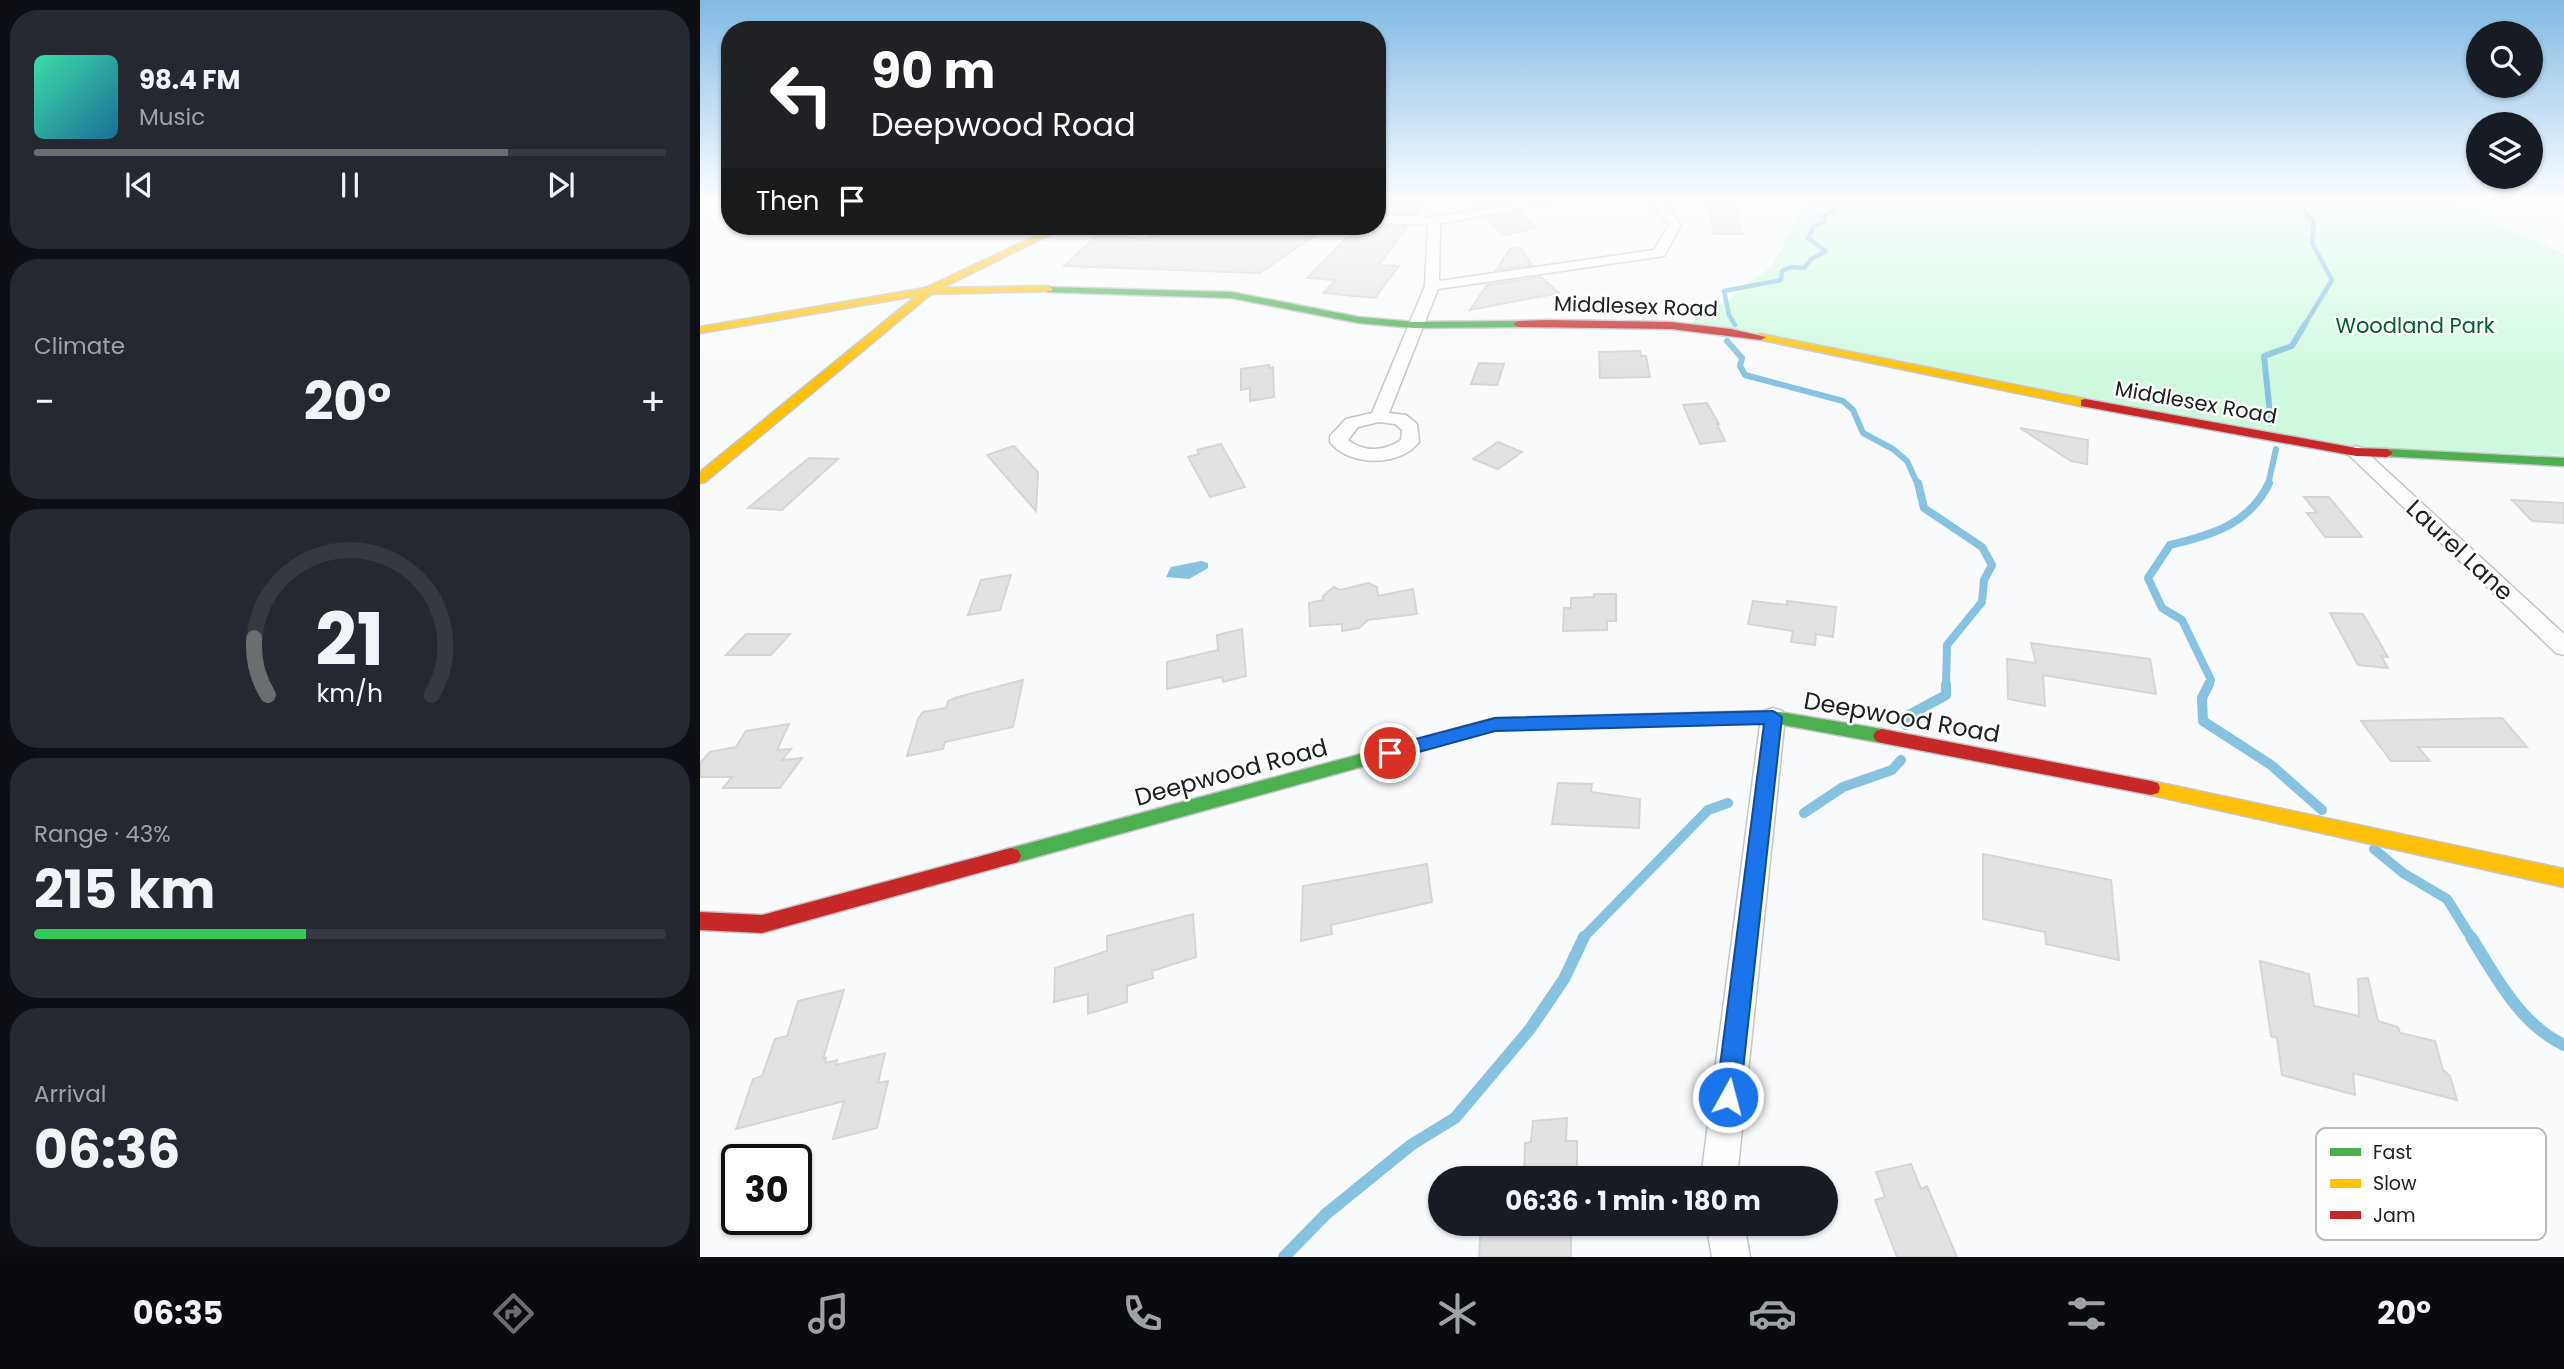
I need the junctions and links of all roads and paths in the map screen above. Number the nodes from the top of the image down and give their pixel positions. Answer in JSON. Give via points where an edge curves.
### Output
{"nodes":[{"id":1,"x":997,"y":258,"type":"edge"},
{"id":2,"x":1433,"y":258,"type":"edge"},
{"id":3,"x":1627,"y":258,"type":"edge"},
{"id":4,"x":1432,"y":286,"type":"junction"},
{"id":5,"x":928,"y":291,"type":"junction"},
{"id":6,"x":1414,"y":325,"type":"junction"},
{"id":7,"x":700,"y":330,"type":"edge"},
{"id":8,"x":1379,"y":417,"type":"dead end"},
{"id":9,"x":2356,"y":452,"type":"junction"},
{"id":10,"x":2564,"y":462,"type":"edge"},
{"id":11,"x":700,"y":480,"type":"edge"},
{"id":12,"x":2564,"y":647,"type":"edge"},
{"id":13,"x":1773,"y":717,"type":"junction"},
{"id":14,"x":2564,"y":878,"type":"edge"},
{"id":15,"x":700,"y":921,"type":"edge"},
{"id":16,"x":1720,"y":1166,"type":"edge"},
{"id":17,"x":1727,"y":1236,"type":"edge"},
{"id":18,"x":1731,"y":1257,"type":"edge"}],
"edges":[{"from":1,"to":5,"type":"street"},
{"from":2,"to":4,"type":"street"},
{"from":3,"to":4,"type":"street"},
{"from":4,"to":6,"type":"street"},
{"from":5,"to":6,"type":"street","name":"Middlesex Road","via":[[1088,289],[1231,295],[1359,320]]},
{"from":5,"to":7,"type":"street","name":"Middlesex Road"},
{"from":5,"to":11,"type":"street"},
{"from":6,"to":8,"type":"street"},
{"from":6,"to":9,"type":"street","name":"Middlesex Road","via":[[1583,323],[1730,331],[2145,415]]},
{"from":9,"to":10,"type":"street","name":"Middlesex Road"},
{"from":9,"to":12,"type":"street","name":"Laurel Lane"},
{"from":13,"to":14,"type":"street","name":"Deepwood Road","via":[[2278,814]]},
{"from":13,"to":15,"type":"street","name":"Deepwood Road","via":[[1495,724],[762,924]]},
{"from":13,"to":16,"type":"street"},
{"from":17,"to":18,"type":"street"}]}
